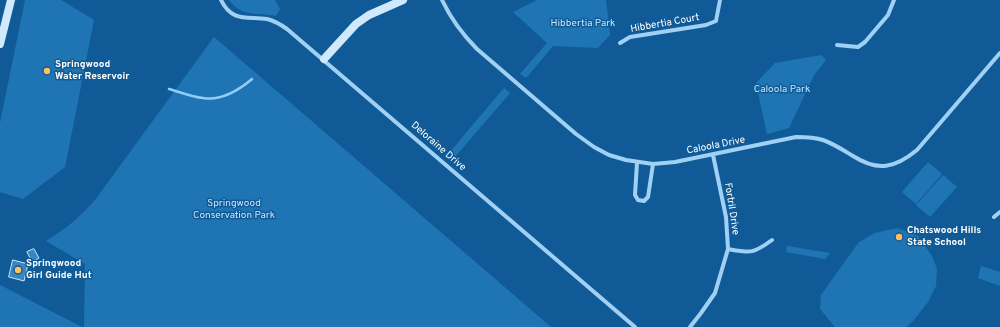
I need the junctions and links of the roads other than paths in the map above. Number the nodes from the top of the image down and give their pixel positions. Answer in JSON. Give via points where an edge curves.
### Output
{"nodes":[{"id":1,"x":11,"y":0,"type":"edge"},
{"id":2,"x":221,"y":0,"type":"edge"},
{"id":3,"x":403,"y":0,"type":"edge"},
{"id":4,"x":442,"y":0,"type":"edge"},
{"id":5,"x":720,"y":0,"type":"edge"},
{"id":6,"x":894,"y":0,"type":"edge"},
{"id":7,"x":386,"y":3,"type":"edge"},
{"id":8,"x":620,"y":43,"type":"dead end"},
{"id":9,"x":0,"y":44,"type":"edge"},
{"id":10,"x":837,"y":45,"type":"dead end"},
{"id":11,"x":1000,"y":53,"type":"edge"},
{"id":12,"x":324,"y":59,"type":"junction"},
{"id":13,"x":713,"y":155,"type":"junction"},
{"id":14,"x":637,"y":163,"type":"junction"},
{"id":15,"x":653,"y":164,"type":"junction"},
{"id":16,"x":1000,"y":212,"type":"edge"},
{"id":17,"x":994,"y":217,"type":"dead end"},
{"id":18,"x":772,"y":240,"type":"dead end"},
{"id":19,"x":728,"y":249,"type":"junction"},
{"id":20,"x":635,"y":327,"type":"edge"},
{"id":21,"x":690,"y":327,"type":"edge"}],
"edges":[{"from":1,"to":9,"type":"street"},
{"from":2,"to":12,"type":"street","name":"Deloraine Drive","via":[[228,10],[243,18],[275,21]]},
{"from":3,"to":7,"type":"street"},
{"from":4,"to":14,"type":"street","name":"Caloola Drive","via":[[454,23],[477,49],[576,134],[609,155]]},
{"from":5,"to":8,"type":"street","name":"Hibbertia Court","via":[[716,22],[630,37]]},
{"from":6,"to":10,"type":"street","via":[[888,15],[866,42],[858,47]]},
{"from":7,"to":12,"type":"street","via":[[356,24]]},
{"from":11,"to":13,"type":"street","name":"Caloola Drive","via":[[917,150],[896,164],[868,165],[840,148],[810,137]]},
{"from":12,"to":20,"type":"street","name":"Deloraine Drive"},
{"from":13,"to":15,"type":"street","name":"Caloola Drive"},
{"from":13,"to":19,"type":"street","name":"Fortril Drive","via":[[726,217]]},
{"from":14,"to":15,"type":"street","name":"Caloola Drive"},
{"from":14,"to":15,"type":"street","via":[[635,195],[638,200],[644,201],[648,197]]},
{"from":16,"to":17,"type":"street"},
{"from":18,"to":19,"type":"street","via":[[759,250],[750,252]]},
{"from":19,"to":21,"type":"street","name":"Fortril Drive","via":[[715,294]]}]}
